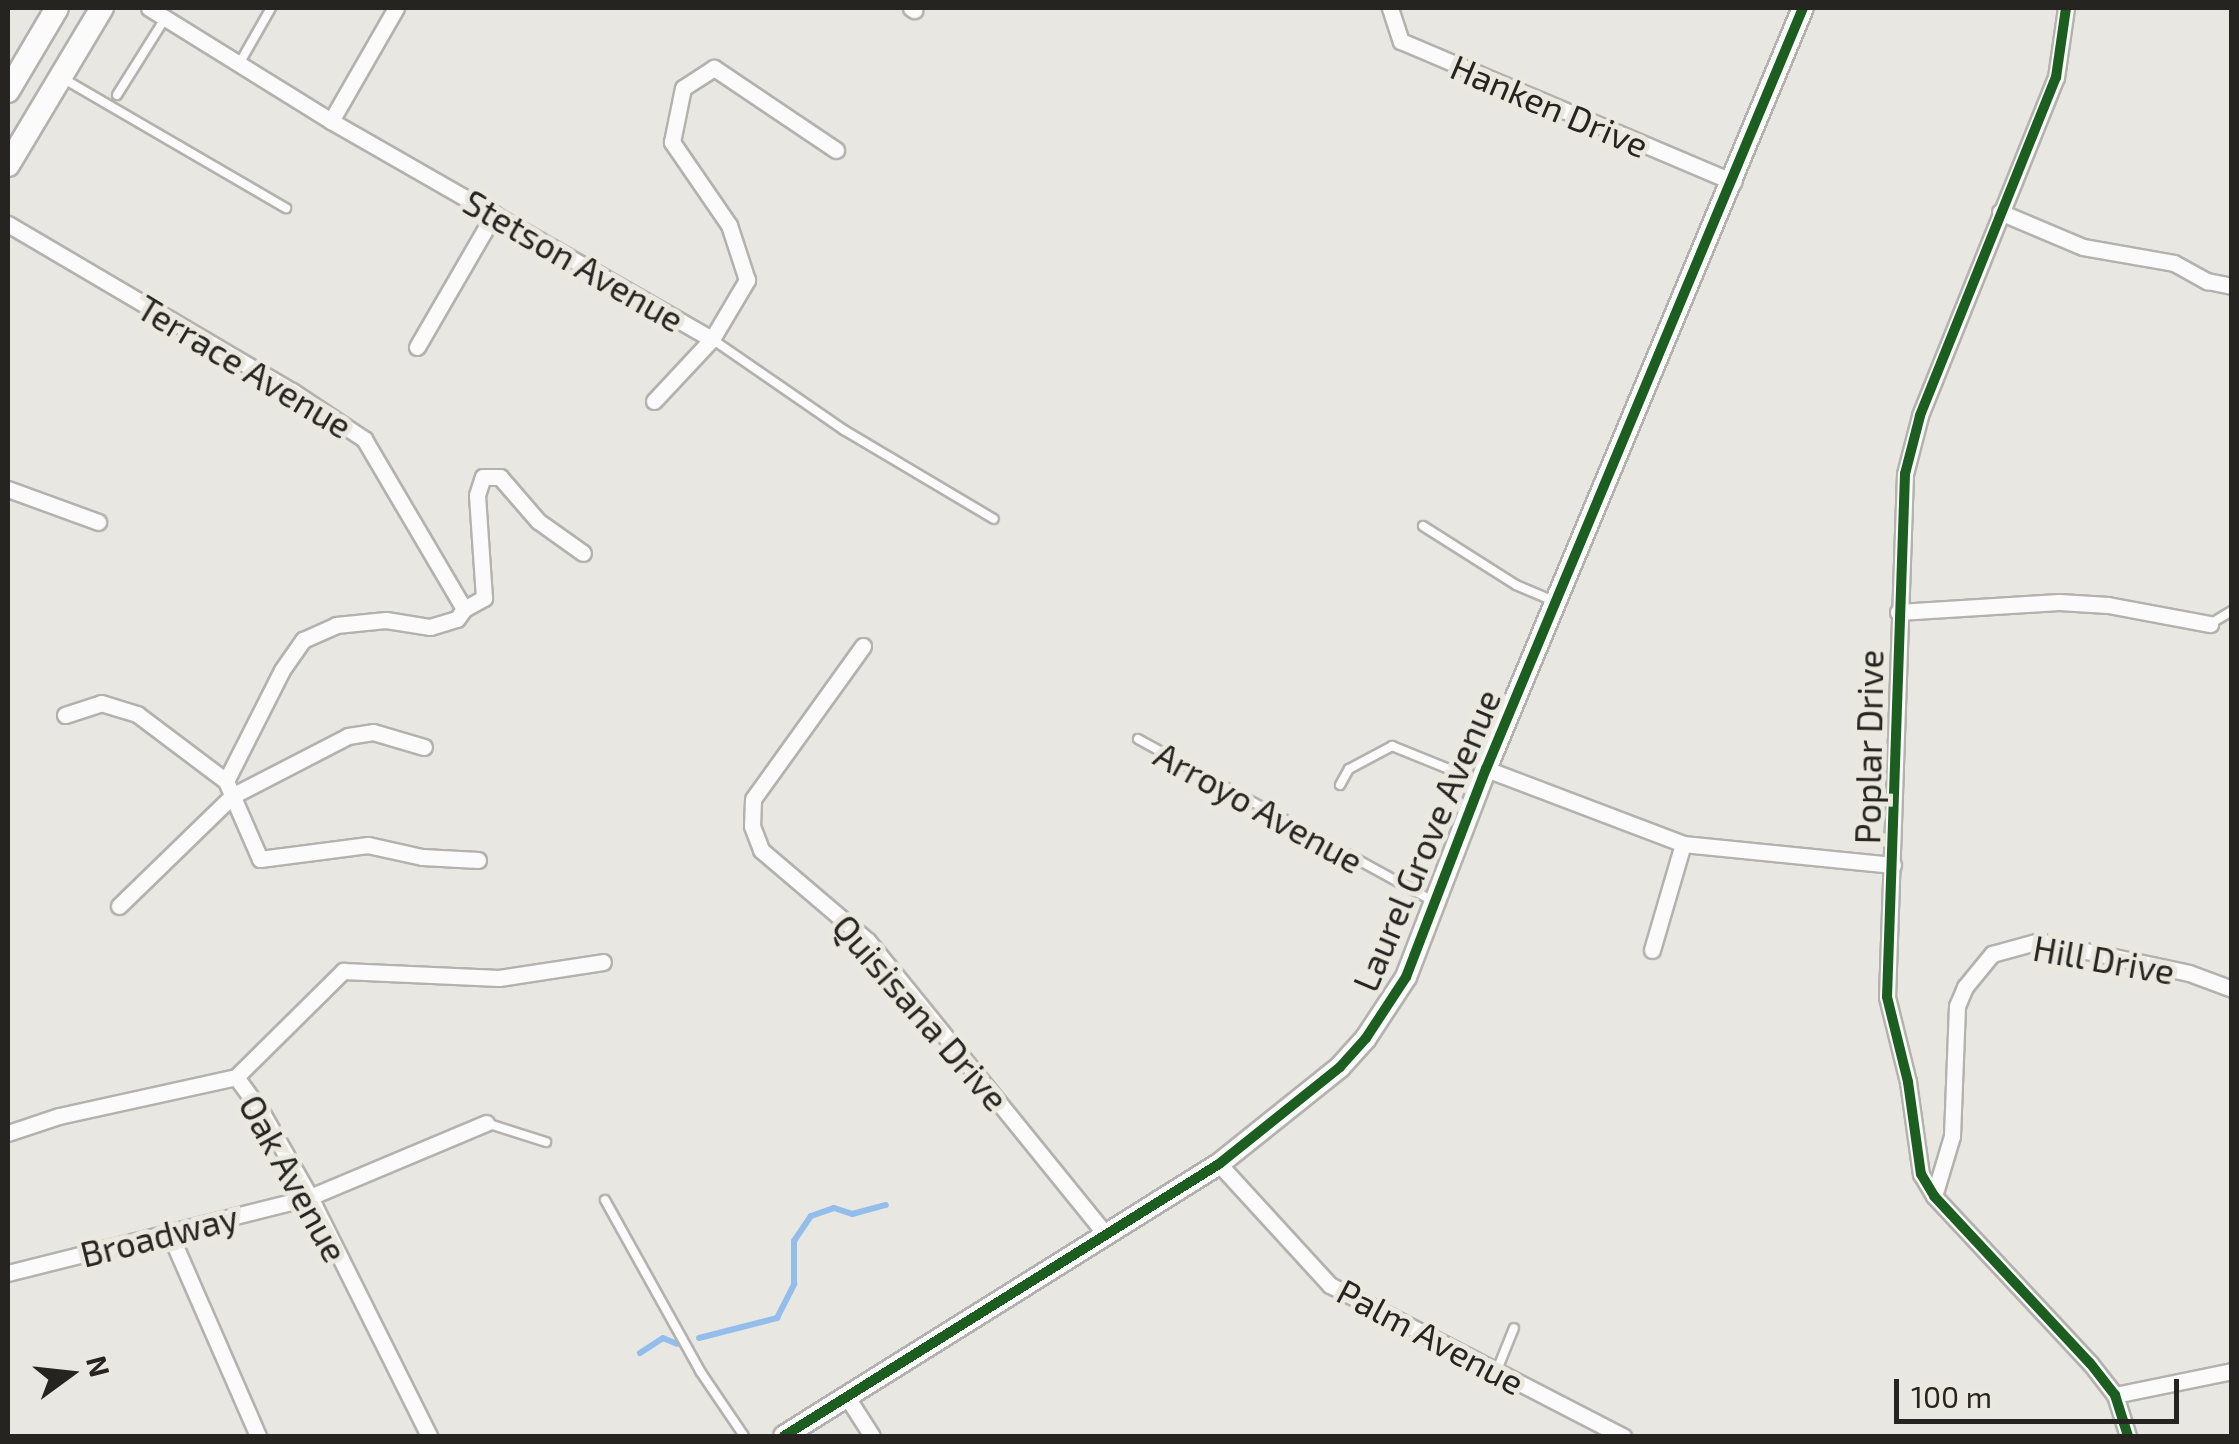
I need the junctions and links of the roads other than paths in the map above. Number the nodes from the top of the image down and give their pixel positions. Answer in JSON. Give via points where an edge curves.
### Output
{"nodes":[{"id":1,"x":57,"y":8,"type":"edge"},
{"id":2,"x":102,"y":8,"type":"edge"},
{"id":3,"x":149,"y":8,"type":"edge"},
{"id":4,"x":271,"y":8,"type":"edge"},
{"id":5,"x":396,"y":8,"type":"edge"},
{"id":6,"x":1390,"y":8,"type":"edge"},
{"id":7,"x":1803,"y":8,"type":"edge"},
{"id":8,"x":2066,"y":8,"type":"edge"},
{"id":9,"x":166,"y":18,"type":"junction"},
{"id":10,"x":239,"y":64,"type":"junction"},
{"id":11,"x":60,"y":77,"type":"junction"},
{"id":12,"x":8,"y":91,"type":"edge"},
{"id":13,"x":117,"y":96,"type":"dead end"},
{"id":14,"x":331,"y":121,"type":"junction"},
{"id":15,"x":836,"y":150,"type":"dead end"},
{"id":16,"x":8,"y":166,"type":"edge"},
{"id":17,"x":1733,"y":182,"type":"junction"},
{"id":18,"x":286,"y":208,"type":"dead end"},
{"id":19,"x":2000,"y":212,"type":"junction"},
{"id":20,"x":494,"y":214,"type":"junction"},
{"id":21,"x":8,"y":224,"type":"edge"},
{"id":22,"x":2232,"y":286,"type":"edge"},
{"id":23,"x":712,"y":339,"type":"junction"},
{"id":24,"x":417,"y":347,"type":"dead end"},
{"id":25,"x":654,"y":401,"type":"dead end"},
{"id":26,"x":8,"y":489,"type":"edge"},
{"id":27,"x":994,"y":519,"type":"dead end"},
{"id":28,"x":98,"y":522,"type":"dead end"},
{"id":29,"x":1423,"y":526,"type":"dead end"},
{"id":30,"x":583,"y":553,"type":"dead end"},
{"id":31,"x":1556,"y":602,"type":"junction"},
{"id":32,"x":464,"y":609,"type":"junction"},
{"id":33,"x":2232,"y":611,"type":"edge"},
{"id":34,"x":1898,"y":612,"type":"junction"},
{"id":35,"x":2210,"y":624,"type":"joint"},
{"id":36,"x":863,"y":646,"type":"dead end"},
{"id":37,"x":65,"y":715,"type":"dead end"},
{"id":38,"x":1138,"y":739,"type":"dead end"},
{"id":39,"x":424,"y":747,"type":"dead end"},
{"id":40,"x":1483,"y":776,"type":"junction"},
{"id":41,"x":1340,"y":785,"type":"dead end"},
{"id":42,"x":229,"y":788,"type":"junction"},
{"id":43,"x":1684,"y":844,"type":"junction"},
{"id":44,"x":478,"y":860,"type":"dead end"},
{"id":45,"x":1894,"y":865,"type":"junction"},
{"id":46,"x":1434,"y":902,"type":"junction"},
{"id":47,"x":118,"y":906,"type":"dead end"},
{"id":48,"x":1652,"y":950,"type":"dead end"},
{"id":49,"x":602,"y":962,"type":"dead end"},
{"id":50,"x":2232,"y":989,"type":"edge"},
{"id":51,"x":236,"y":1077,"type":"junction"},
{"id":52,"x":486,"y":1123,"type":"joint"},
{"id":53,"x":8,"y":1132,"type":"edge"},
{"id":54,"x":546,"y":1142,"type":"dead end"},
{"id":55,"x":1219,"y":1164,"type":"junction"},
{"id":56,"x":1934,"y":1196,"type":"junction"},
{"id":57,"x":310,"y":1197,"type":"junction"},
{"id":58,"x":604,"y":1200,"type":"dead end"},
{"id":59,"x":169,"y":1232,"type":"junction"},
{"id":60,"x":1106,"y":1235,"type":"junction"},
{"id":61,"x":8,"y":1274,"type":"edge"},
{"id":62,"x":1514,"y":1328,"type":"dead end"},
{"id":63,"x":1497,"y":1370,"type":"junction"},
{"id":64,"x":2232,"y":1371,"type":"edge"},
{"id":65,"x":2114,"y":1395,"type":"junction"},
{"id":66,"x":847,"y":1397,"type":"junction"},
{"id":67,"x":258,"y":1436,"type":"edge"},
{"id":68,"x":428,"y":1436,"type":"edge"},
{"id":69,"x":744,"y":1436,"type":"edge"},
{"id":70,"x":784,"y":1436,"type":"edge"},
{"id":71,"x":872,"y":1436,"type":"edge"},
{"id":72,"x":1623,"y":1436,"type":"edge"},
{"id":73,"x":2128,"y":1436,"type":"edge"}],
"edges":[{"from":1,"to":12,"type":"main road"},
{"from":2,"to":11,"type":"main road"},
{"from":3,"to":9,"type":"street","name":"Stetson Avenue"},
{"from":4,"to":10,"type":"lane"},
{"from":5,"to":14,"type":"street"},
{"from":6,"to":17,"type":"street","name":"Hanken Drive","via":[[1401,42]]},
{"from":7,"to":17,"type":"street","name":"Laurel Grove Avenue"},
{"from":8,"to":19,"type":"street","name":"Poplar Drive","via":[[2056,77]]},
{"from":9,"to":10,"type":"street","name":"Stetson Avenue"},
{"from":9,"to":13,"type":"lane"},
{"from":10,"to":14,"type":"street","name":"Stetson Avenue"},
{"from":11,"to":16,"type":"main road"},
{"from":11,"to":18,"type":"lane"},
{"from":14,"to":20,"type":"street","name":"Stetson Avenue"},
{"from":15,"to":23,"type":"street","via":[[714,68],[683,88],[672,142],[729,225],[748,280]]},
{"from":17,"to":31,"type":"street","name":"Laurel Grove Avenue"},
{"from":19,"to":22,"type":"street","via":[[2083,246],[2174,262]]},
{"from":19,"to":34,"type":"street","name":"Poplar Drive","via":[[1911,449]]},
{"from":20,"to":23,"type":"street","name":"Stetson Avenue"},
{"from":20,"to":24,"type":"street"},
{"from":21,"to":32,"type":"street","name":"Terrace Avenue","via":[[364,439]]},
{"from":23,"to":25,"type":"street"},
{"from":23,"to":27,"type":"lane","name":"Stetson Avenue","via":[[844,430]]},
{"from":26,"to":28,"type":"street"},
{"from":29,"to":31,"type":"lane","via":[[1516,585]]},
{"from":30,"to":32,"type":"street","via":[[538,521],[500,477],[482,477],[476,494],[486,591]]},
{"from":31,"to":40,"type":"street","name":"Laurel Grove Avenue"},
{"from":32,"to":42,"type":"street","via":[[457,619],[430,627],[386,620],[336,624],[303,640],[282,670]]},
{"from":33,"to":35,"type":"lane"},
{"from":34,"to":35,"type":"street","via":[[2060,602]]},
{"from":34,"to":45,"type":"street","name":"Poplar Drive"},
{"from":36,"to":60,"type":"street","name":"Quisisana Drive","via":[[753,799],[752,826],[761,850],[868,941]]},
{"from":37,"to":42,"type":"street","via":[[101,703],[137,714]]},
{"from":38,"to":46,"type":"lane","name":"Arroyo Avenue"},
{"from":39,"to":42,"type":"street","via":[[373,732],[348,736]]},
{"from":40,"to":41,"type":"lane","via":[[1392,746],[1349,769]]},
{"from":40,"to":43,"type":"street"},
{"from":40,"to":46,"type":"street","name":"Laurel Grove Avenue"},
{"from":42,"to":44,"type":"street","via":[[260,860],[368,845]]},
{"from":42,"to":47,"type":"street"},
{"from":43,"to":45,"type":"street"},
{"from":43,"to":48,"type":"street"},
{"from":45,"to":56,"type":"street","name":"Poplar Drive","via":[[1887,997],[1922,1174]]},
{"from":46,"to":55,"type":"street","name":"Laurel Grove Avenue","via":[[1406,977],[1366,1038],[1340,1067]]},
{"from":49,"to":51,"type":"street","via":[[499,978],[343,971]]},
{"from":50,"to":56,"type":"street","name":"Hill Drive","via":[[2190,973],[2039,941],[1992,954],[1957,1006],[1952,1136]]},
{"from":51,"to":53,"type":"street","name":"Oak Avenue"},
{"from":51,"to":57,"type":"street","name":"Oak Avenue"},
{"from":52,"to":54,"type":"lane"},
{"from":52,"to":57,"type":"street","name":"Broadway"},
{"from":55,"to":60,"type":"street","name":"Laurel Grove Avenue"},
{"from":55,"to":63,"type":"street","name":"Palm Avenue","via":[[1330,1284]]},
{"from":56,"to":65,"type":"street","name":"Poplar Drive"},
{"from":57,"to":59,"type":"street","name":"Broadway"},
{"from":57,"to":68,"type":"street","name":"Oak Avenue"},
{"from":58,"to":69,"type":"lane"},
{"from":59,"to":61,"type":"street","name":"Broadway"},
{"from":59,"to":67,"type":"street"},
{"from":60,"to":66,"type":"street","name":"Laurel Grove Avenue"},
{"from":62,"to":63,"type":"lane"},
{"from":63,"to":72,"type":"street","name":"Palm Avenue"},
{"from":64,"to":65,"type":"street"},
{"from":65,"to":73,"type":"street","name":"Poplar Drive"},
{"from":66,"to":70,"type":"street","name":"Laurel Grove Avenue"},
{"from":66,"to":71,"type":"street"}]}
